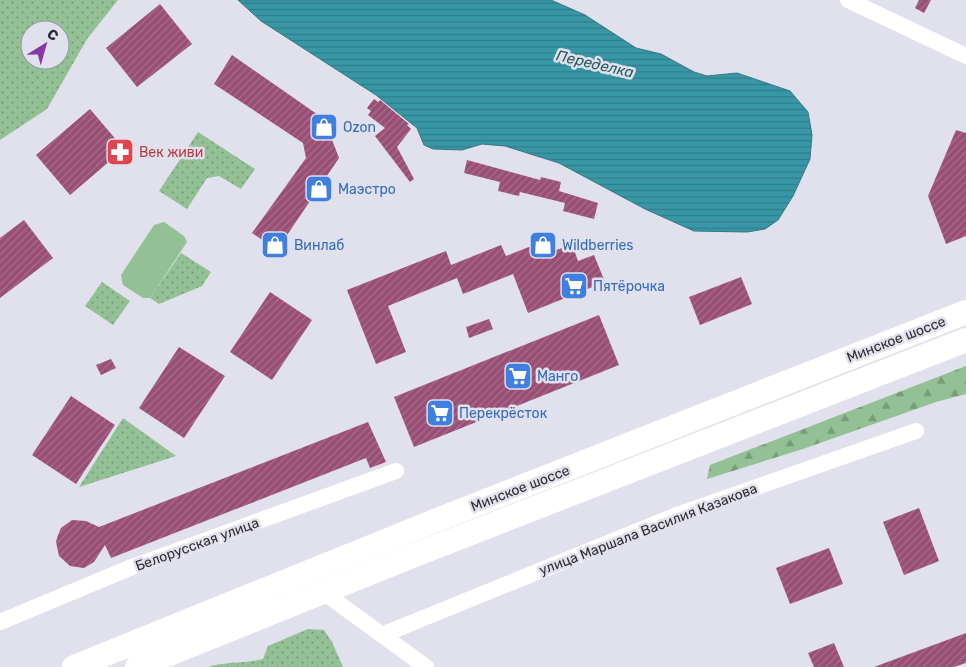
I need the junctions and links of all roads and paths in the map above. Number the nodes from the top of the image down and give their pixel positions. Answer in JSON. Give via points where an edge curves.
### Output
{"nodes":[{"id":1,"x":848,"y":0,"type":"edge"},
{"id":2,"x":966,"y":56,"type":"edge"},
{"id":3,"x":966,"y":312,"type":"edge"},
{"id":4,"x":966,"y":340,"type":"edge"},
{"id":5,"x":916,"y":431,"type":"dead end"},
{"id":6,"x":396,"y":471,"type":"dead end"},
{"id":7,"x":324,"y":592,"type":"junction"},
{"id":8,"x":0,"y":622,"type":"edge"},
{"id":9,"x":382,"y":635,"type":"junction"},
{"id":10,"x":74,"y":667,"type":"edge"},
{"id":11,"x":137,"y":667,"type":"edge"},
{"id":12,"x":426,"y":667,"type":"edge"}],
"edges":[{"from":1,"to":2,"type":"street"},
{"from":3,"to":10,"type":"highway","name":"Минское шоссе"},
{"from":4,"to":7,"type":"highway","name":"Минское шоссе"},
{"from":5,"to":9,"type":"street","name":"улица Маршала Василия Казакова","via":[[677,515]]},
{"from":6,"to":8,"type":"street","name":"Белорусская улица","via":[[132,567]]},
{"from":7,"to":9,"type":"street"},
{"from":7,"to":11,"type":"highway","name":"Минское шоссе"},
{"from":9,"to":12,"type":"street"}]}
